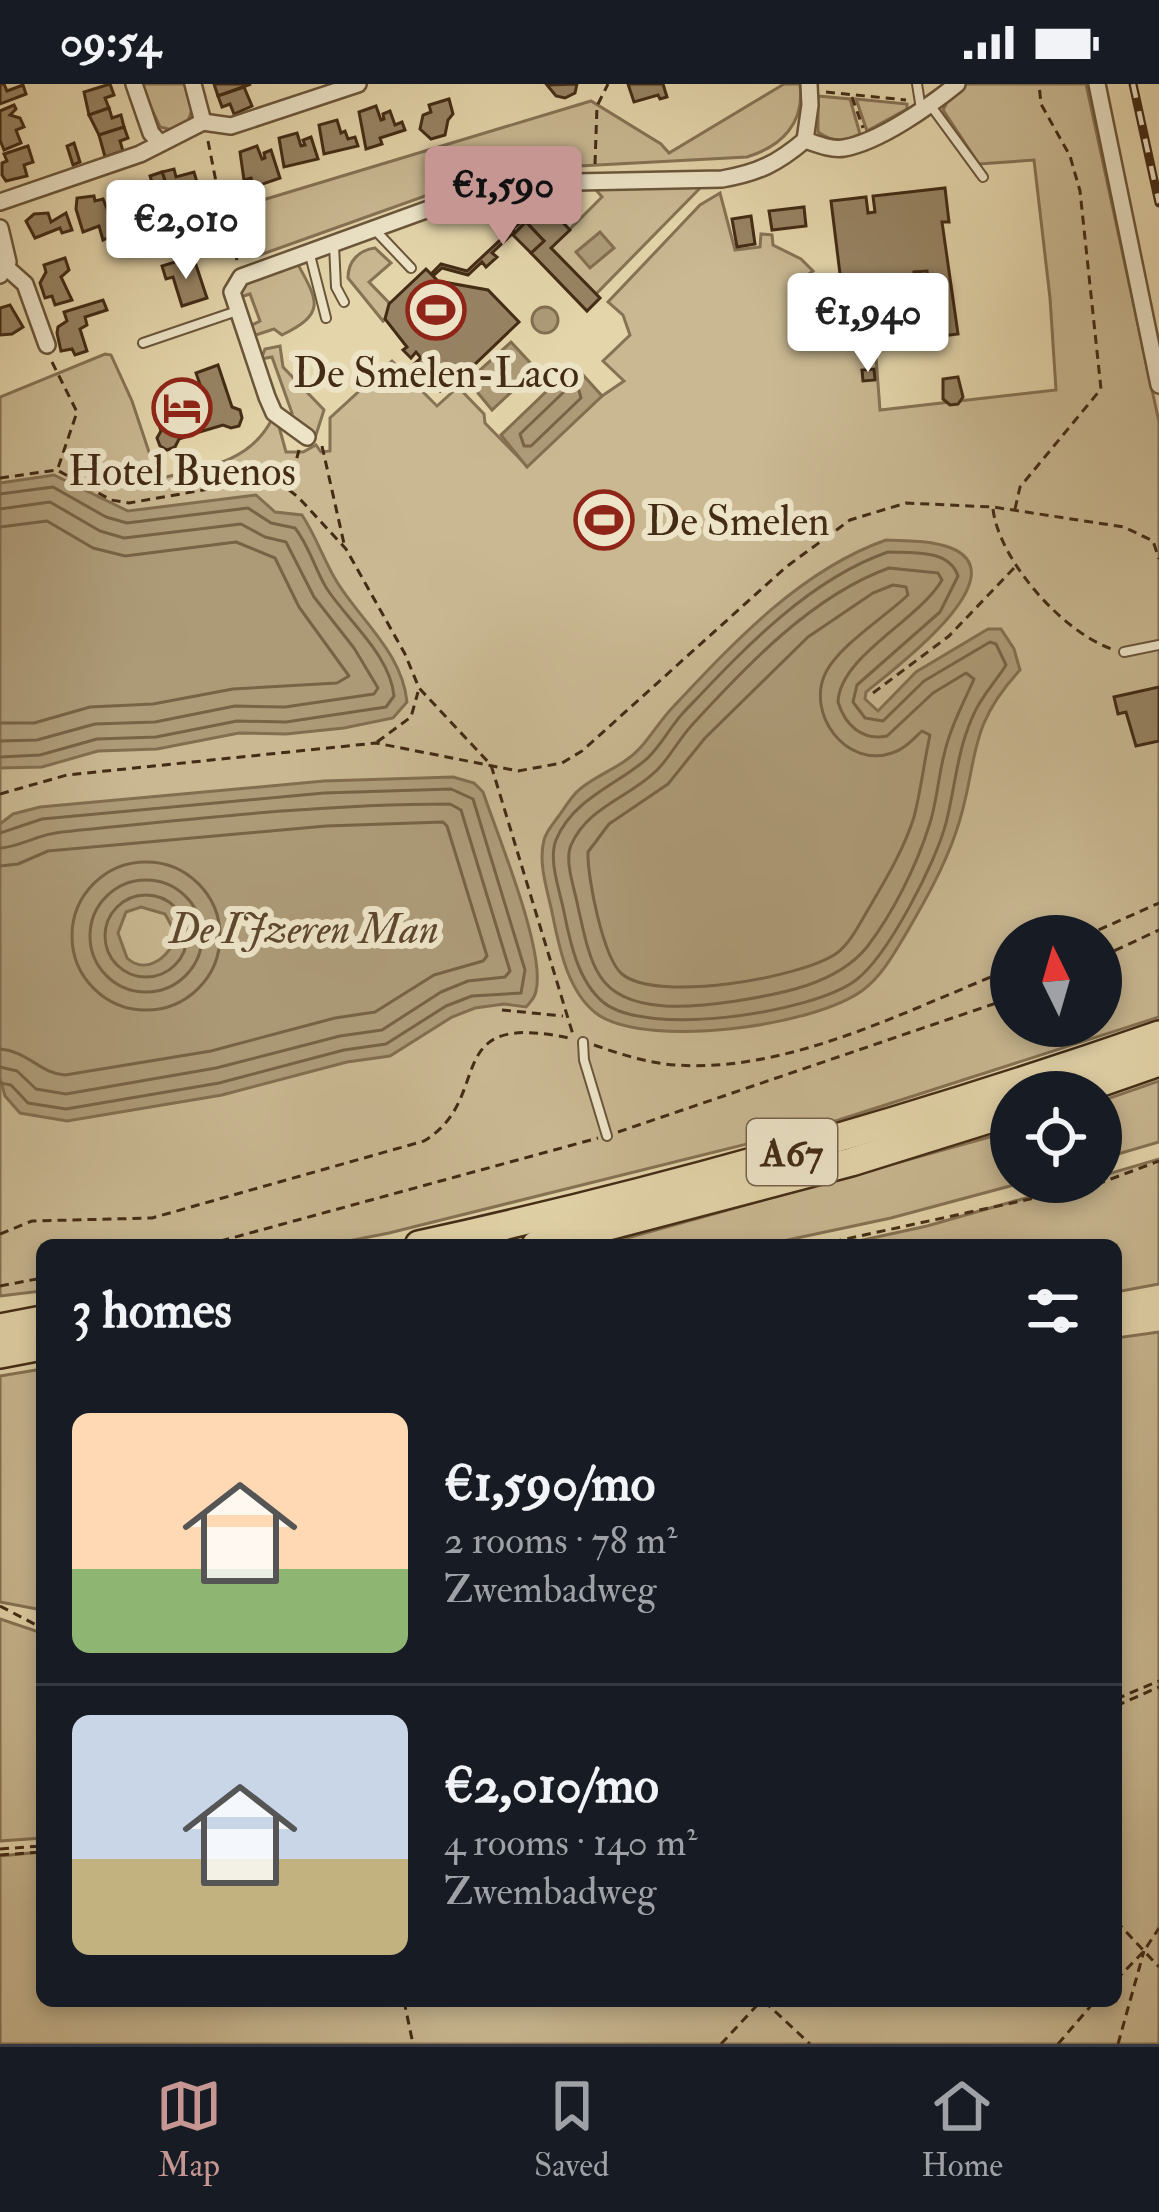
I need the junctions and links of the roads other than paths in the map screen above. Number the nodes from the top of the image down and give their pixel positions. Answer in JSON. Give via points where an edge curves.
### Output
{"nodes":[{"id":1,"x":134,"y":84,"type":"edge"},
{"id":2,"x":193,"y":84,"type":"edge"},
{"id":3,"x":358,"y":84,"type":"edge"},
{"id":4,"x":917,"y":84,"type":"edge"},
{"id":5,"x":957,"y":84,"type":"edge"},
{"id":6,"x":1096,"y":84,"type":"edge"},
{"id":7,"x":809,"y":87,"type":"edge"},
{"id":8,"x":924,"y":105,"type":"junction"},
{"id":9,"x":203,"y":122,"type":"junction"},
{"id":10,"x":806,"y":140,"type":"junction"},
{"id":11,"x":159,"y":142,"type":"junction"},
{"id":12,"x":982,"y":177,"type":"dead end"},
{"id":13,"x":0,"y":202,"type":"edge"},
{"id":14,"x":0,"y":228,"type":"edge"},
{"id":15,"x":374,"y":229,"type":"junction"},
{"id":16,"x":334,"y":244,"type":"junction"},
{"id":17,"x":309,"y":252,"type":"junction"},
{"id":18,"x":411,"y":268,"type":"dead end"},
{"id":19,"x":3,"y":272,"type":"edge"},
{"id":20,"x":344,"y":302,"type":"dead end"},
{"id":21,"x":236,"y":311,"type":"junction"},
{"id":22,"x":326,"y":318,"type":"dead end"},
{"id":23,"x":143,"y":343,"type":"dead end"},
{"id":24,"x":47,"y":345,"type":"dead end"},
{"id":25,"x":1159,"y":385,"type":"edge"},
{"id":26,"x":307,"y":437,"type":"road end"},
{"id":27,"x":1159,"y":645,"type":"edge"},
{"id":28,"x":1124,"y":652,"type":"road end"},
{"id":29,"x":1159,"y":1035,"type":"edge"},
{"id":30,"x":579,"y":1041,"type":"road end"},
{"id":31,"x":1159,"y":1062,"type":"edge"},
{"id":32,"x":1122,"y":1075,"type":"edge"},
{"id":33,"x":990,"y":1119,"type":"edge"},
{"id":34,"x":607,"y":1136,"type":"dead end"},
{"id":35,"x":442,"y":1239,"type":"edge"},
{"id":36,"x":559,"y":1239,"type":"edge"},
{"id":37,"x":36,"y":1321,"type":"edge"},
{"id":38,"x":0,"y":1328,"type":"edge"},
{"id":39,"x":36,"y":1347,"type":"edge"},
{"id":40,"x":0,"y":1354,"type":"edge"}],
"edges":[{"from":1,"to":11,"type":"street"},
{"from":2,"to":9,"type":"street"},
{"from":3,"to":9,"type":"street","via":[[231,125]]},
{"from":4,"to":8,"type":"lane"},
{"from":5,"to":8,"type":"street"},
{"from":6,"to":25,"type":"street"},
{"from":7,"to":10,"type":"street"},
{"from":8,"to":10,"type":"street","via":[[845,148]]},
{"from":8,"to":12,"type":"lane"},
{"from":9,"to":11,"type":"street"},
{"from":10,"to":15,"type":"street","via":[[753,174],[484,189]]},
{"from":11,"to":13,"type":"street"},
{"from":14,"to":19,"type":"street","via":[[8,255]]},
{"from":15,"to":16,"type":"street"},
{"from":15,"to":18,"type":"lane"},
{"from":16,"to":17,"type":"street"},
{"from":16,"to":20,"type":"lane"},
{"from":17,"to":21,"type":"street","via":[[241,277],[232,286]]},
{"from":17,"to":22,"type":"lane"},
{"from":19,"to":24,"type":"street","via":[[25,284]]},
{"from":21,"to":23,"type":"lane"},
{"from":21,"to":26,"type":"street","via":[[274,413]]},
{"from":27,"to":28,"type":"lane"},
{"from":29,"to":35,"type":"highway","number":"A67","via":[[804,1148]]},
{"from":30,"to":34,"type":"lane"},
{"from":31,"to":32,"type":"highway"},
{"from":33,"to":36,"type":"highway","number":"A67"},
{"from":37,"to":38,"type":"highway"},
{"from":39,"to":40,"type":"highway"}]}
